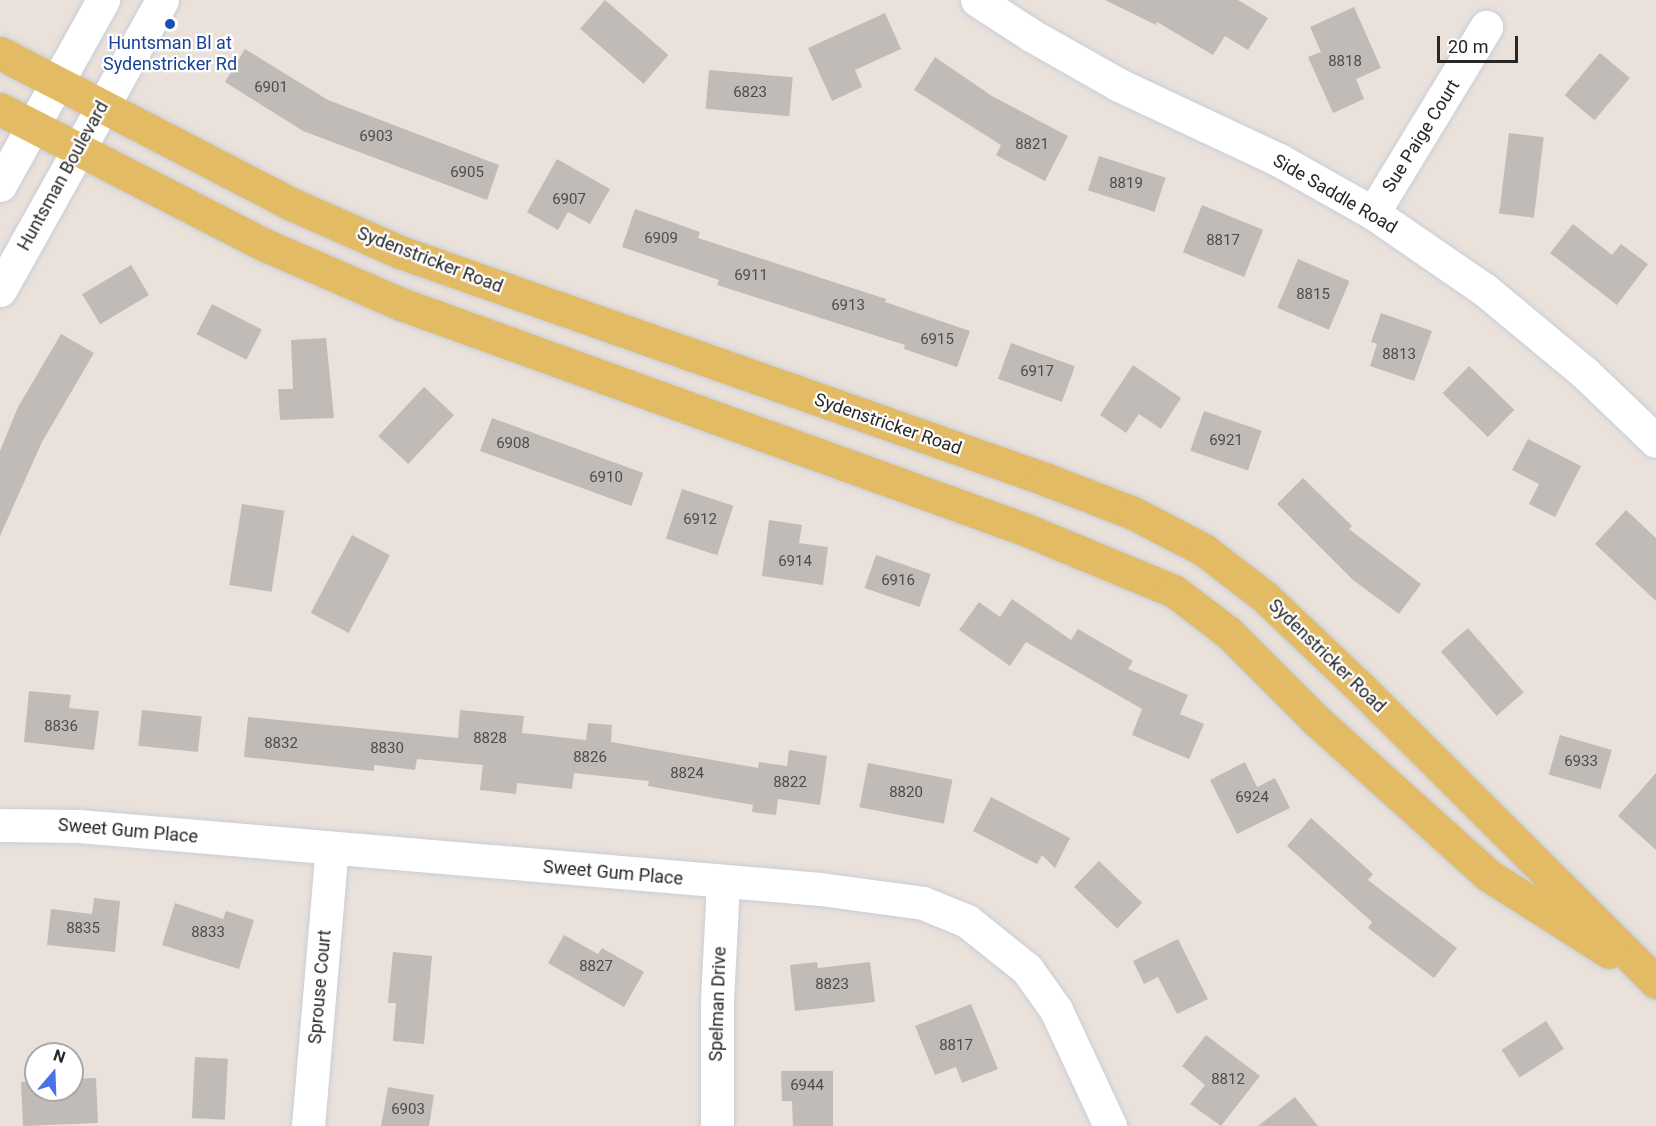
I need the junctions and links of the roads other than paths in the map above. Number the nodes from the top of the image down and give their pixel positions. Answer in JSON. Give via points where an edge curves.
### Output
{"nodes":[{"id":1,"x":103,"y":0,"type":"edge"},
{"id":2,"x":162,"y":0,"type":"edge"},
{"id":3,"x":977,"y":0,"type":"edge"},
{"id":4,"x":1486,"y":27,"type":"dead end"},
{"id":5,"x":0,"y":53,"type":"edge"},
{"id":6,"x":57,"y":83,"type":"junction"},
{"id":7,"x":102,"y":107,"type":"junction"},
{"id":8,"x":0,"y":109,"type":"edge"},
{"id":9,"x":33,"y":126,"type":"junction"},
{"id":10,"x":78,"y":150,"type":"junction"},
{"id":11,"x":0,"y":185,"type":"edge"},
{"id":12,"x":1373,"y":213,"type":"junction"},
{"id":13,"x":0,"y":290,"type":"edge"},
{"id":14,"x":1656,"y":441,"type":"edge"},
{"id":15,"x":0,"y":825,"type":"edge"},
{"id":16,"x":332,"y":848,"type":"junction"},
{"id":17,"x":723,"y":882,"type":"junction"},
{"id":18,"x":1655,"y":981,"type":"edge"},
{"id":19,"x":308,"y":1126,"type":"edge"},
{"id":20,"x":717,"y":1126,"type":"edge"},
{"id":21,"x":1110,"y":1126,"type":"edge"}],
"edges":[{"from":1,"to":6,"type":"street"},
{"from":2,"to":7,"type":"street","name":"Huntsman Boulevard"},
{"from":3,"to":12,"type":"street","name":"Side Saddle Road","via":[[1030,35],[1119,84],[1279,160]]},
{"from":4,"to":12,"type":"street","name":"Sue Paige Court"},
{"from":5,"to":6,"type":"main road","name":"Sydenstricker Road"},
{"from":6,"to":7,"type":"main road","name":"Sydenstricker Road"},
{"from":6,"to":9,"type":"street"},
{"from":7,"to":10,"type":"street","name":"Huntsman Boulevard"},
{"from":7,"to":18,"type":"main road","name":"Sydenstricker Road","via":[[287,202],[400,252],[1045,479],[1133,513],[1204,550],[1265,597],[1351,678]]},
{"from":8,"to":9,"type":"main road","name":"Sydenstricker Road"},
{"from":9,"to":10,"type":"main road","name":"Sydenstricker Road"},
{"from":9,"to":11,"type":"street"},
{"from":10,"to":13,"type":"street","name":"Huntsman Boulevard"},
{"from":10,"to":18,"type":"main road","name":"Sydenstricker Road","via":[[267,246],[401,304],[1046,537],[1174,591],[1229,633],[1316,720],[1488,875]]},
{"from":12,"to":14,"type":"street","name":"Side Saddle Road","via":[[1485,290],[1585,373]]},
{"from":15,"to":16,"type":"street","name":"Sweet Gum Place","via":[[79,826]]},
{"from":16,"to":17,"type":"street","name":"Sweet Gum Place"},
{"from":16,"to":19,"type":"street","name":"Sprouse Court"},
{"from":17,"to":20,"type":"street","name":"Spelman Drive","via":[[717,1000]]},
{"from":17,"to":21,"type":"street","name":"Sweet Gum Place","via":[[899,897],[946,910],[968,921],[1014,956],[1042,989]]}]}
